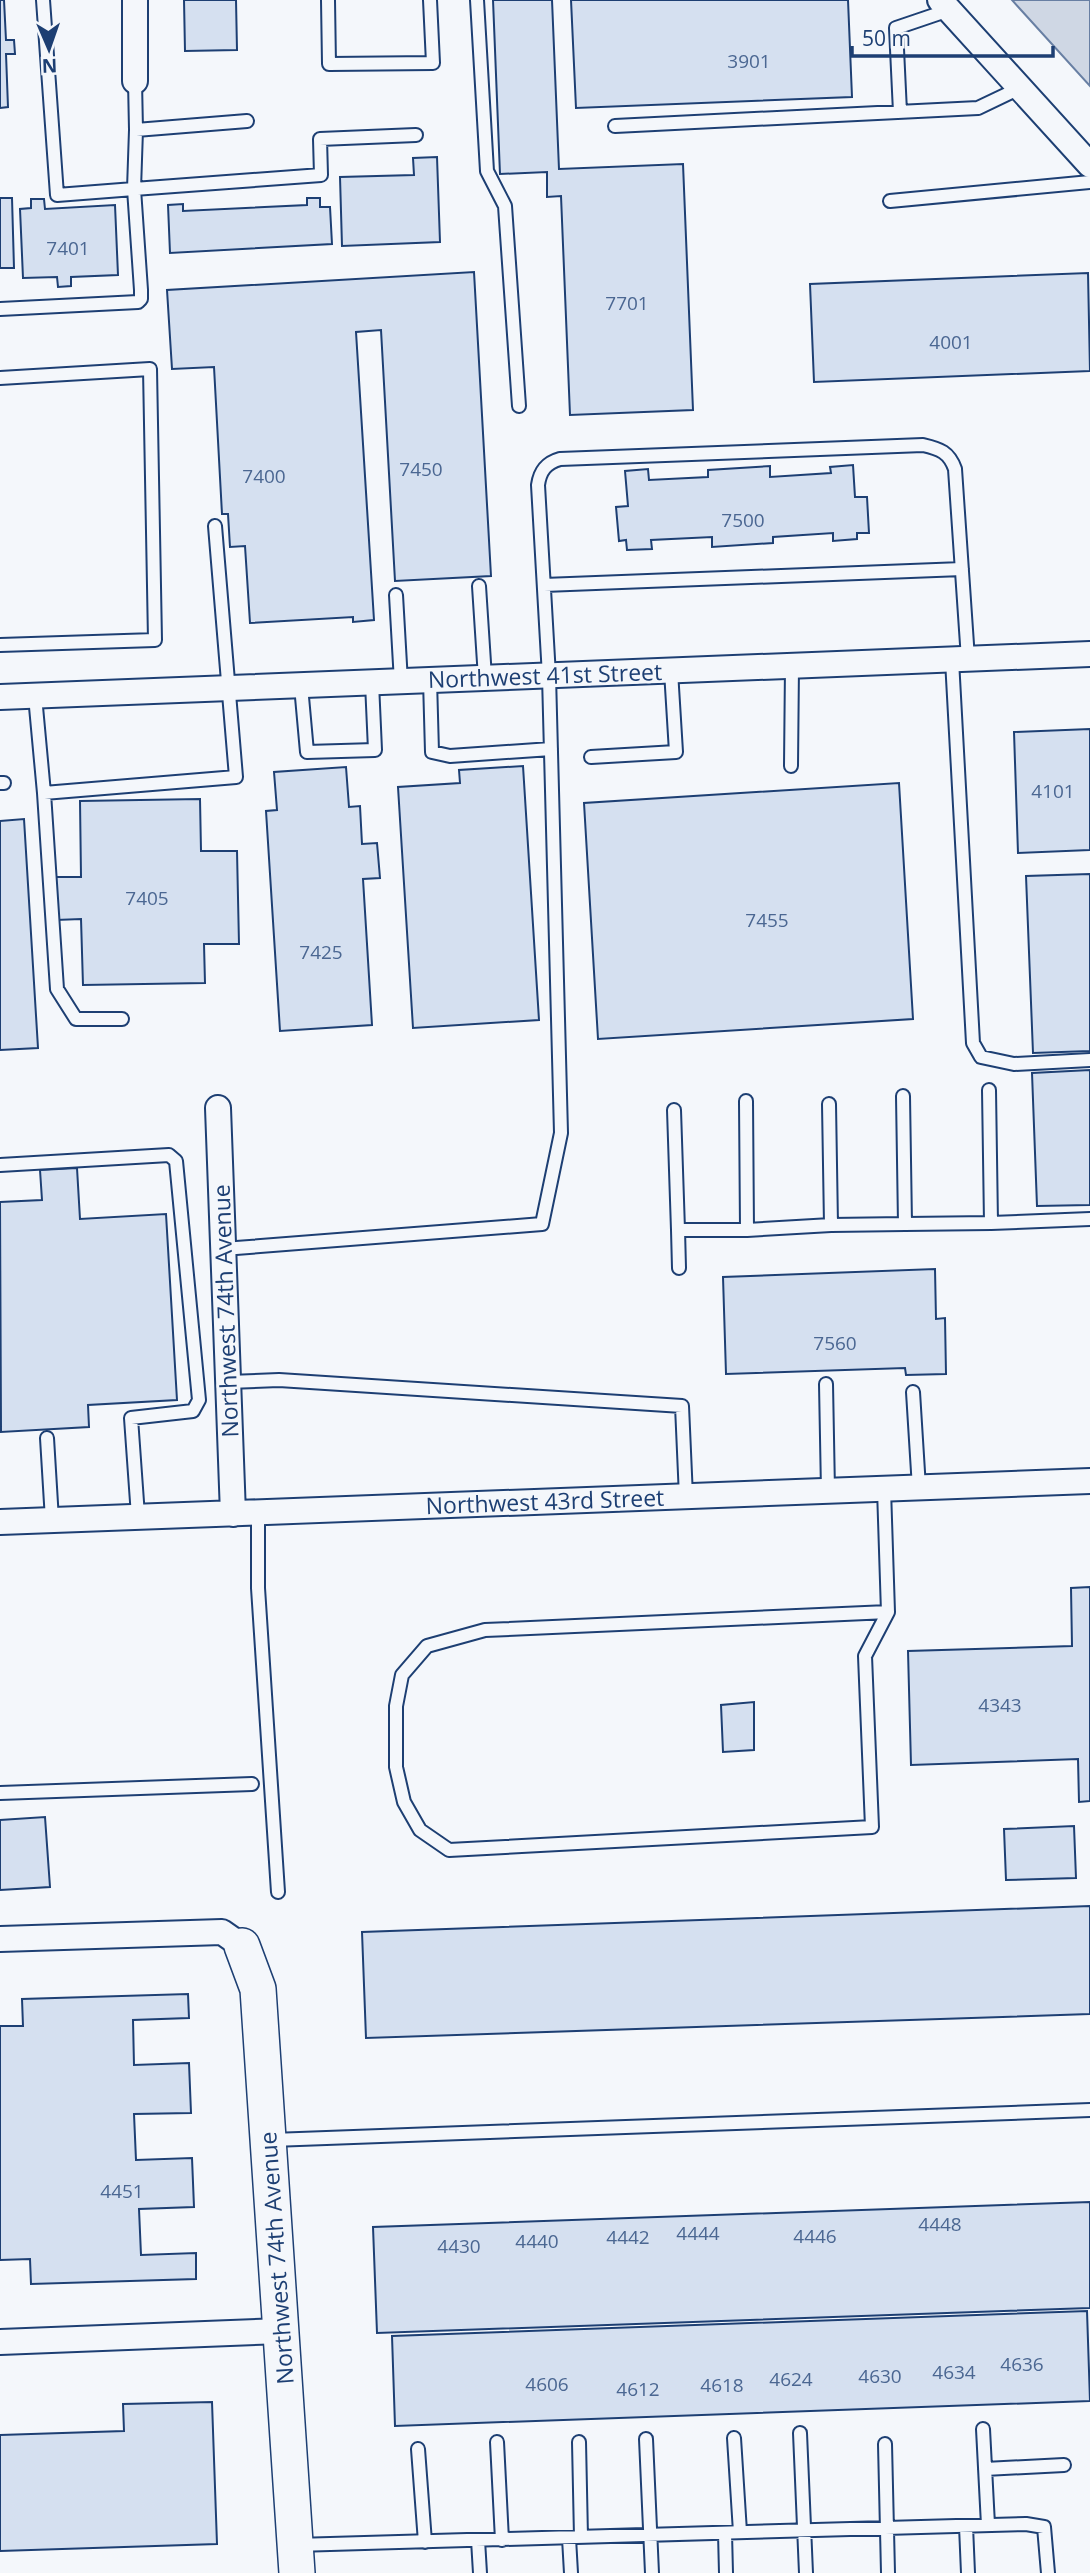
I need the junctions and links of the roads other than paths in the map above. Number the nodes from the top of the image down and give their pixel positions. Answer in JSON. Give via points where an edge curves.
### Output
{"nodes":[{"id":1,"x":43,"y":0,"type":"edge"},
{"id":2,"x":135,"y":0,"type":"edge"},
{"id":3,"x":328,"y":0,"type":"edge"},
{"id":4,"x":430,"y":0,"type":"edge"},
{"id":5,"x":477,"y":0,"type":"edge"},
{"id":6,"x":945,"y":5,"type":"edge"},
{"id":7,"x":135,"y":81,"type":"joint"},
{"id":8,"x":1020,"y":88,"type":"junction"},
{"id":9,"x":900,"y":112,"type":"junction"},
{"id":10,"x":247,"y":121,"type":"dead end"},
{"id":11,"x":615,"y":126,"type":"dead end"},
{"id":12,"x":136,"y":130,"type":"junction"},
{"id":13,"x":416,"y":135,"type":"dead end"},
{"id":14,"x":1090,"y":164,"type":"edge"},
{"id":15,"x":1090,"y":183,"type":"edge"},
{"id":16,"x":134,"y":190,"type":"junction"},
{"id":17,"x":890,"y":201,"type":"dead end"},
{"id":18,"x":0,"y":309,"type":"edge"},
{"id":19,"x":0,"y":378,"type":"edge"},
{"id":20,"x":519,"y":406,"type":"dead end"},
{"id":21,"x":215,"y":526,"type":"dead end"},
{"id":22,"x":962,"y":569,"type":"junction"},
{"id":23,"x":544,"y":585,"type":"junction"},
{"id":24,"x":479,"y":586,"type":"dead end"},
{"id":25,"x":396,"y":595,"type":"dead end"},
{"id":26,"x":0,"y":645,"type":"edge"},
{"id":27,"x":1090,"y":654,"type":"edge"},
{"id":28,"x":960,"y":659,"type":"junction"},
{"id":29,"x":792,"y":666,"type":"junction"},
{"id":30,"x":671,"y":671,"type":"junction"},
{"id":31,"x":549,"y":676,"type":"junction"},
{"id":32,"x":485,"y":678,"type":"junction"},
{"id":33,"x":430,"y":680,"type":"junction"},
{"id":34,"x":401,"y":682,"type":"junction"},
{"id":35,"x":372,"y":683,"type":"junction"},
{"id":36,"x":301,"y":686,"type":"junction"},
{"id":37,"x":229,"y":689,"type":"junction"},
{"id":38,"x":35,"y":696,"type":"junction"},
{"id":39,"x":0,"y":697,"type":"edge"},
{"id":40,"x":551,"y":749,"type":"junction"},
{"id":41,"x":591,"y":757,"type":"dead end"},
{"id":42,"x":792,"y":766,"type":"dead end"},
{"id":43,"x":44,"y":793,"type":"junction"},
{"id":44,"x":122,"y":1019,"type":"dead end"},
{"id":45,"x":1090,"y":1060,"type":"edge"},
{"id":46,"x":989,"y":1090,"type":"dead end"},
{"id":47,"x":903,"y":1096,"type":"dead end"},
{"id":48,"x":746,"y":1101,"type":"dead end"},
{"id":49,"x":829,"y":1104,"type":"dead end"},
{"id":50,"x":218,"y":1108,"type":"dead end"},
{"id":51,"x":674,"y":1110,"type":"dead end"},
{"id":52,"x":0,"y":1165,"type":"edge"},
{"id":53,"x":1090,"y":1219,"type":"edge"},
{"id":54,"x":991,"y":1223,"type":"junction"},
{"id":55,"x":905,"y":1224,"type":"junction"},
{"id":56,"x":831,"y":1225,"type":"junction"},
{"id":57,"x":678,"y":1230,"type":"junction"},
{"id":58,"x":747,"y":1230,"type":"junction"},
{"id":59,"x":223,"y":1249,"type":"junction"},
{"id":60,"x":679,"y":1268,"type":"dead end"},
{"id":61,"x":228,"y":1382,"type":"junction"},
{"id":62,"x":826,"y":1384,"type":"dead end"},
{"id":63,"x":913,"y":1392,"type":"dead end"},
{"id":64,"x":47,"y":1438,"type":"dead end"},
{"id":65,"x":1090,"y":1481,"type":"edge"},
{"id":66,"x":919,"y":1488,"type":"junction"},
{"id":67,"x":884,"y":1489,"type":"junction"},
{"id":68,"x":828,"y":1491,"type":"junction"},
{"id":69,"x":686,"y":1497,"type":"junction"},
{"id":70,"x":233,"y":1514,"type":"junction"},
{"id":71,"x":258,"y":1514,"type":"junction"},
{"id":72,"x":138,"y":1516,"type":"junction"},
{"id":73,"x":52,"y":1520,"type":"junction"},
{"id":74,"x":0,"y":1522,"type":"edge"},
{"id":75,"x":888,"y":1612,"type":"junction"},
{"id":76,"x":252,"y":1784,"type":"dead end"},
{"id":77,"x":0,"y":1793,"type":"edge"},
{"id":78,"x":278,"y":1892,"type":"dead end"},
{"id":79,"x":0,"y":1939,"type":"edge"},
{"id":80,"x":242,"y":1946,"type":"joint"},
{"id":81,"x":1090,"y":2110,"type":"edge"},
{"id":82,"x":269,"y":2140,"type":"junction"},
{"id":83,"x":282,"y":2330,"type":"junction"},
{"id":84,"x":0,"y":2342,"type":"edge"},
{"id":85,"x":983,"y":2429,"type":"dead end"},
{"id":86,"x":800,"y":2433,"type":"dead end"},
{"id":87,"x":734,"y":2438,"type":"dead end"},
{"id":88,"x":646,"y":2439,"type":"dead end"},
{"id":89,"x":497,"y":2442,"type":"dead end"},
{"id":90,"x":579,"y":2442,"type":"dead end"},
{"id":91,"x":885,"y":2444,"type":"dead end"},
{"id":92,"x":418,"y":2449,"type":"dead end"},
{"id":93,"x":1064,"y":2465,"type":"dead end"},
{"id":94,"x":985,"y":2469,"type":"junction"},
{"id":95,"x":988,"y":2525,"type":"junction"},
{"id":96,"x":966,"y":2526,"type":"junction"},
{"id":97,"x":886,"y":2528,"type":"junction"},
{"id":98,"x":805,"y":2530,"type":"junction"},
{"id":99,"x":740,"y":2532,"type":"junction"},
{"id":100,"x":725,"y":2533,"type":"junction"},
{"id":101,"x":651,"y":2535,"type":"junction"},
{"id":102,"x":575,"y":2538,"type":"junction"},
{"id":103,"x":478,"y":2540,"type":"junction"},
{"id":104,"x":502,"y":2540,"type":"junction"},
{"id":105,"x":425,"y":2542,"type":"junction"},
{"id":106,"x":297,"y":2559,"type":"edge"},
{"id":107,"x":481,"y":2573,"type":"edge"},
{"id":108,"x":571,"y":2573,"type":"edge"},
{"id":109,"x":652,"y":2573,"type":"edge"},
{"id":110,"x":726,"y":2573,"type":"edge"},
{"id":111,"x":806,"y":2573,"type":"edge"},
{"id":112,"x":888,"y":2573,"type":"edge"},
{"id":113,"x":968,"y":2573,"type":"edge"},
{"id":114,"x":1048,"y":2573,"type":"edge"}],
"edges":[{"from":1,"to":16,"type":"lane","via":[[57,195]]},
{"from":2,"to":7,"type":"street"},
{"from":3,"to":4,"type":"lane","via":[[329,64],[433,63]]},
{"from":5,"to":20,"type":"lane","via":[[487,171],[505,206]]},
{"from":6,"to":8,"type":"street"},
{"from":6,"to":9,"type":"lane","via":[[896,28]]},
{"from":7,"to":12,"type":"lane"},
{"from":8,"to":9,"type":"lane","via":[[978,108]]},
{"from":8,"to":14,"type":"street"},
{"from":9,"to":11,"type":"lane"},
{"from":10,"to":12,"type":"lane"},
{"from":12,"to":16,"type":"lane"},
{"from":13,"to":16,"type":"lane","via":[[320,139],[321,175]]},
{"from":15,"to":17,"type":"lane"},
{"from":16,"to":18,"type":"lane","via":[[138,302]]},
{"from":19,"to":26,"type":"lane","via":[[150,369],[155,640]]},
{"from":21,"to":37,"type":"lane"},
{"from":22,"to":23,"type":"lane"},
{"from":22,"to":23,"type":"lane","via":[[956,469],[946,453],[923,444],[552,461],[538,485]]},
{"from":22,"to":28,"type":"lane"},
{"from":23,"to":31,"type":"lane"},
{"from":24,"to":32,"type":"lane"},
{"from":25,"to":34,"type":"lane"},
{"from":27,"to":28,"type":"street","name":"Northwest 41st Street"},
{"from":28,"to":29,"type":"street","name":"Northwest 41st Street"},
{"from":28,"to":45,"type":"lane","via":[[973,1043],[981,1057],[1013,1064]]},
{"from":29,"to":30,"type":"street","name":"Northwest 41st Street"},
{"from":29,"to":42,"type":"lane"},
{"from":30,"to":31,"type":"street","name":"Northwest 41st Street"},
{"from":30,"to":41,"type":"lane","via":[[676,752]]},
{"from":31,"to":32,"type":"street","name":"Northwest 41st Street"},
{"from":31,"to":40,"type":"lane"},
{"from":32,"to":33,"type":"street","name":"Northwest 41st Street"},
{"from":33,"to":34,"type":"street","name":"Northwest 41st Street"},
{"from":33,"to":40,"type":"lane","via":[[432,752],[450,756]]},
{"from":34,"to":35,"type":"street","name":"Northwest 41st Street"},
{"from":35,"to":36,"type":"street","name":"Northwest 41st Street"},
{"from":35,"to":36,"type":"lane","via":[[375,750],[307,752]]},
{"from":36,"to":37,"type":"street","name":"Northwest 41st Street"},
{"from":37,"to":38,"type":"street","name":"Northwest 41st Street"},
{"from":37,"to":43,"type":"lane","via":[[236,777]]},
{"from":38,"to":39,"type":"street","name":"Northwest 41st Street"},
{"from":38,"to":43,"type":"lane"},
{"from":40,"to":59,"type":"lane","via":[[561,1133],[541,1224]]},
{"from":43,"to":44,"type":"lane","via":[[57,989],[76,1019]]},
{"from":46,"to":54,"type":"lane"},
{"from":47,"to":55,"type":"lane"},
{"from":48,"to":58,"type":"lane"},
{"from":49,"to":56,"type":"lane"},
{"from":50,"to":59,"type":"street","name":"Northwest 74th Avenue"},
{"from":51,"to":57,"type":"lane"},
{"from":52,"to":72,"type":"lane","via":[[169,1155],[176,1161],[200,1401],[192,1411],[131,1418]]},
{"from":53,"to":54,"type":"lane"},
{"from":54,"to":55,"type":"lane"},
{"from":55,"to":56,"type":"lane"},
{"from":56,"to":58,"type":"lane"},
{"from":57,"to":58,"type":"lane"},
{"from":57,"to":60,"type":"lane"},
{"from":59,"to":61,"type":"street","name":"Northwest 74th Avenue"},
{"from":61,"to":69,"type":"lane","via":[[279,1380],[682,1406]]},
{"from":61,"to":70,"type":"street","name":"Northwest 74th Avenue"},
{"from":62,"to":68,"type":"lane"},
{"from":63,"to":66,"type":"lane"},
{"from":64,"to":73,"type":"lane"},
{"from":65,"to":66,"type":"street","name":"Northwest 43rd Street"},
{"from":66,"to":67,"type":"street","name":"Northwest 43rd Street"},
{"from":67,"to":68,"type":"street","name":"Northwest 43rd Street"},
{"from":67,"to":75,"type":"lane"},
{"from":68,"to":69,"type":"street","name":"Northwest 43rd Street"},
{"from":69,"to":71,"type":"street","name":"Northwest 43rd Street"},
{"from":70,"to":71,"type":"street","name":"Northwest 43rd Street"},
{"from":70,"to":72,"type":"street","name":"Northwest 43rd Street"},
{"from":71,"to":78,"type":"lane","via":[[258,1588]]},
{"from":72,"to":73,"type":"street","name":"Northwest 43rd Street"},
{"from":73,"to":74,"type":"street","name":"Northwest 43rd Street"},
{"from":75,"to":75,"type":"lane","via":[[865,1656],[872,1827],[449,1850],[420,1830],[404,1802],[396,1767],[396,1706],[402,1675],[427,1646],[485,1630]]},
{"from":76,"to":77,"type":"lane"},
{"from":79,"to":80,"type":"street","via":[[222,1932]]},
{"from":80,"to":82,"type":"street","name":"Northwest 74th Avenue","via":[[258,1989]]},
{"from":81,"to":82,"type":"lane"},
{"from":82,"to":83,"type":"street","name":"Northwest 74th Avenue"},
{"from":83,"to":84,"type":"street"},
{"from":83,"to":106,"type":"street","name":"Northwest 74th Avenue"},
{"from":85,"to":94,"type":"lane"},
{"from":86,"to":98,"type":"lane"},
{"from":87,"to":99,"type":"lane"},
{"from":88,"to":101,"type":"lane"},
{"from":89,"to":104,"type":"lane"},
{"from":90,"to":102,"type":"lane"},
{"from":91,"to":97,"type":"lane"},
{"from":92,"to":105,"type":"lane"},
{"from":93,"to":94,"type":"lane"},
{"from":94,"to":95,"type":"lane"},
{"from":95,"to":96,"type":"lane"},
{"from":95,"to":114,"type":"lane","via":[[1044,2528]]},
{"from":96,"to":97,"type":"lane"},
{"from":96,"to":113,"type":"lane"},
{"from":97,"to":98,"type":"lane"},
{"from":97,"to":112,"type":"lane"},
{"from":98,"to":99,"type":"lane"},
{"from":98,"to":111,"type":"lane"},
{"from":99,"to":100,"type":"lane"},
{"from":100,"to":101,"type":"lane"},
{"from":100,"to":110,"type":"lane"},
{"from":101,"to":102,"type":"lane"},
{"from":101,"to":109,"type":"lane"},
{"from":102,"to":104,"type":"lane"},
{"from":102,"to":108,"type":"lane"},
{"from":103,"to":104,"type":"lane"},
{"from":103,"to":105,"type":"lane"},
{"from":103,"to":107,"type":"lane"},
{"from":105,"to":106,"type":"lane"}]}
